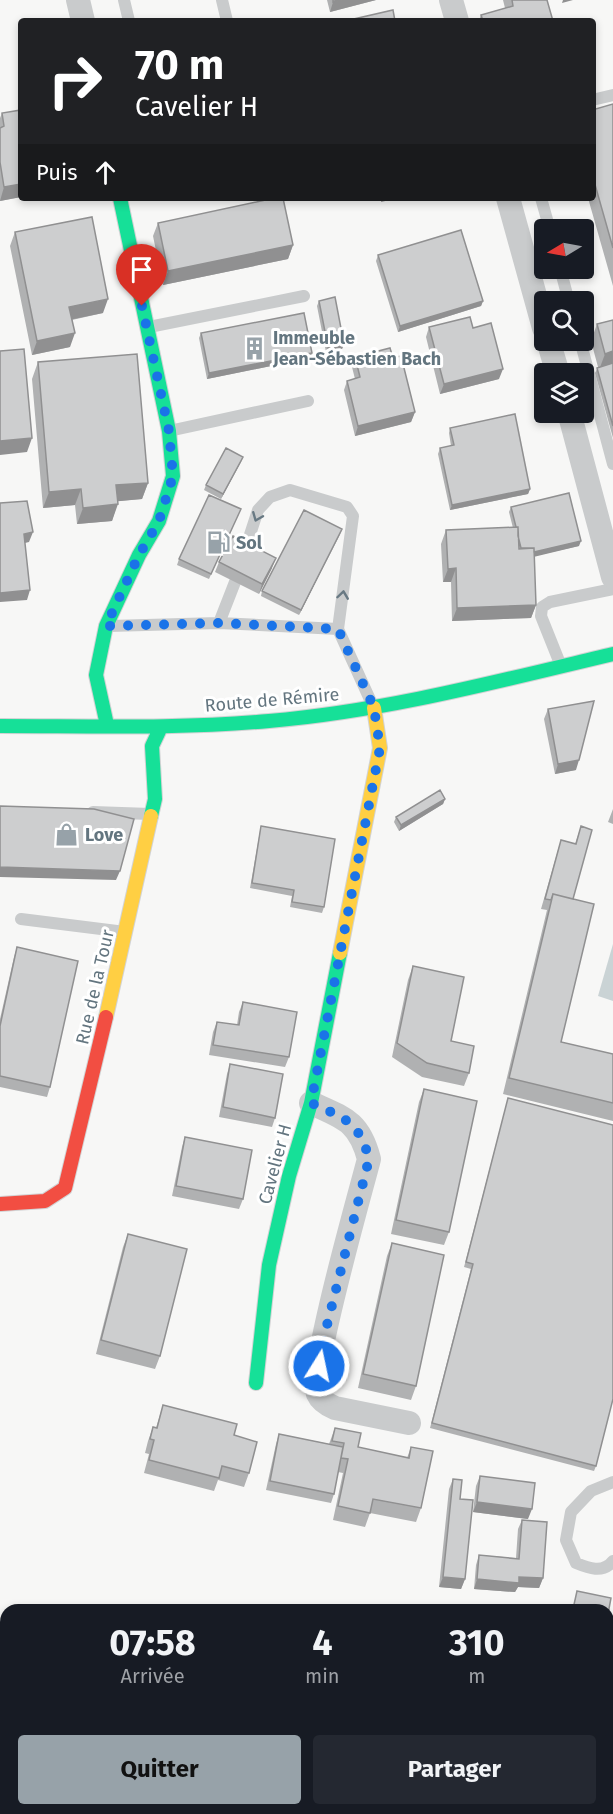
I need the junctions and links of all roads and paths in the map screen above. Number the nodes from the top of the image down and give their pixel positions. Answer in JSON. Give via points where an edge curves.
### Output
{"nodes":[{"id":1,"x":78,"y":0,"type":"edge"},
{"id":2,"x":124,"y":0,"type":"edge"},
{"id":3,"x":222,"y":0,"type":"edge"},
{"id":4,"x":451,"y":0,"type":"edge"},
{"id":5,"x":81,"y":18,"type":"edge"},
{"id":6,"x":128,"y":18,"type":"edge"},
{"id":7,"x":226,"y":18,"type":"edge"},
{"id":8,"x":456,"y":18,"type":"edge"},
{"id":9,"x":613,"y":95,"type":"edge"},
{"id":10,"x":596,"y":99,"type":"edge"},
{"id":11,"x":121,"y":201,"type":"edge"},
{"id":12,"x":508,"y":201,"type":"edge"},
{"id":13,"x":542,"y":201,"type":"edge"},
{"id":14,"x":547,"y":219,"type":"edge"},
{"id":15,"x":534,"y":293,"type":"edge"},
{"id":16,"x":304,"y":296,"type":"dead end"},
{"id":17,"x":147,"y":328,"type":"junction"},
{"id":18,"x":583,"y":351,"type":"edge"},
{"id":19,"x":308,"y":400,"type":"dead end"},
{"id":20,"x":572,"y":423,"type":"edge"},
{"id":21,"x":169,"y":431,"type":"junction"},
{"id":22,"x":613,"y":464,"type":"edge"},
{"id":23,"x":244,"y":553,"type":"edge"},
{"id":24,"x":613,"y":577,"type":"edge"},
{"id":25,"x":235,"y":582,"type":"edge"},
{"id":26,"x":613,"y":589,"type":"edge"},
{"id":27,"x":219,"y":623,"type":"junction"},
{"id":28,"x":106,"y":626,"type":"junction"},
{"id":29,"x":338,"y":629,"type":"junction"},
{"id":30,"x":613,"y":654,"type":"edge"},
{"id":31,"x":561,"y":666,"type":"junction"},
{"id":32,"x":374,"y":708,"type":"junction"},
{"id":33,"x":107,"y":725,"type":"junction"},
{"id":34,"x":0,"y":726,"type":"edge"},
{"id":35,"x":161,"y":727,"type":"junction"},
{"id":36,"x":82,"y":812,"type":"edge"},
{"id":37,"x":152,"y":814,"type":"junction"},
{"id":38,"x":21,"y":919,"type":"dead end"},
{"id":39,"x":126,"y":932,"type":"junction"},
{"id":40,"x":311,"y":1103,"type":"junction"},
{"id":41,"x":0,"y":1204,"type":"edge"},
{"id":42,"x":256,"y":1383,"type":"dead end"},
{"id":43,"x":409,"y":1423,"type":"dead end"},
{"id":44,"x":613,"y":1482,"type":"edge"},
{"id":45,"x":613,"y":1561,"type":"edge"}],
"edges":[{"from":1,"to":5,"type":"street"},
{"from":2,"to":6,"type":"lane"},
{"from":3,"to":7,"type":"lane"},
{"from":4,"to":8,"type":"street"},
{"from":9,"to":10,"type":"lane"},
{"from":11,"to":17,"type":"street"},
{"from":12,"to":15,"type":"street"},
{"from":13,"to":14,"type":"lane"},
{"from":16,"to":17,"type":"lane"},
{"from":17,"to":21,"type":"street"},
{"from":18,"to":22,"type":"lane"},
{"from":19,"to":21,"type":"lane"},
{"from":20,"to":24,"type":"street"},
{"from":21,"to":28,"type":"street","via":[[173,476],[159,521]]},
{"from":29,"to":23,"type":"lane","one_way":true,"via":[[353,516],[347,507],[290,490],[270,497],[258,510]]},
{"from":25,"to":27,"type":"lane"},
{"from":26,"to":31,"type":"lane","via":[[550,602],[542,608],[541,616]]},
{"from":27,"to":28,"type":"lane"},
{"from":27,"to":29,"type":"lane"},
{"from":28,"to":33,"type":"street","via":[[96,675]]},
{"from":29,"to":32,"type":"lane"},
{"from":30,"to":31,"type":"street","name":"Route de Rémire"},
{"from":31,"to":32,"type":"street","name":"Route de Rémire"},
{"from":32,"to":35,"type":"street","name":"Route de Rémire","via":[[269,721]]},
{"from":32,"to":40,"type":"street","name":"Cavelier H","via":[[380,748]]},
{"from":33,"to":34,"type":"street","name":"Route de Rémire"},
{"from":33,"to":35,"type":"street","name":"Route de Rémire"},
{"from":35,"to":37,"type":"street","name":"Rue de la Tour","via":[[152,746]]},
{"from":36,"to":37,"type":"lane"},
{"from":37,"to":39,"type":"street","name":"Rue de la Tour"},
{"from":38,"to":39,"type":"lane"},
{"from":39,"to":41,"type":"street","name":"Rue de la Tour","via":[[65,1188],[45,1201]]},
{"from":40,"to":42,"type":"street","name":"Cavelier H","via":[[269,1265]]},
{"from":40,"to":43,"type":"street","via":[[347,1119],[364,1142],[369,1159],[325,1333],[316,1383],[318,1394],[335,1408]]},
{"from":44,"to":45,"type":"lane","via":[[591,1491],[571,1512],[566,1540],[576,1563],[594,1570]]}]}
